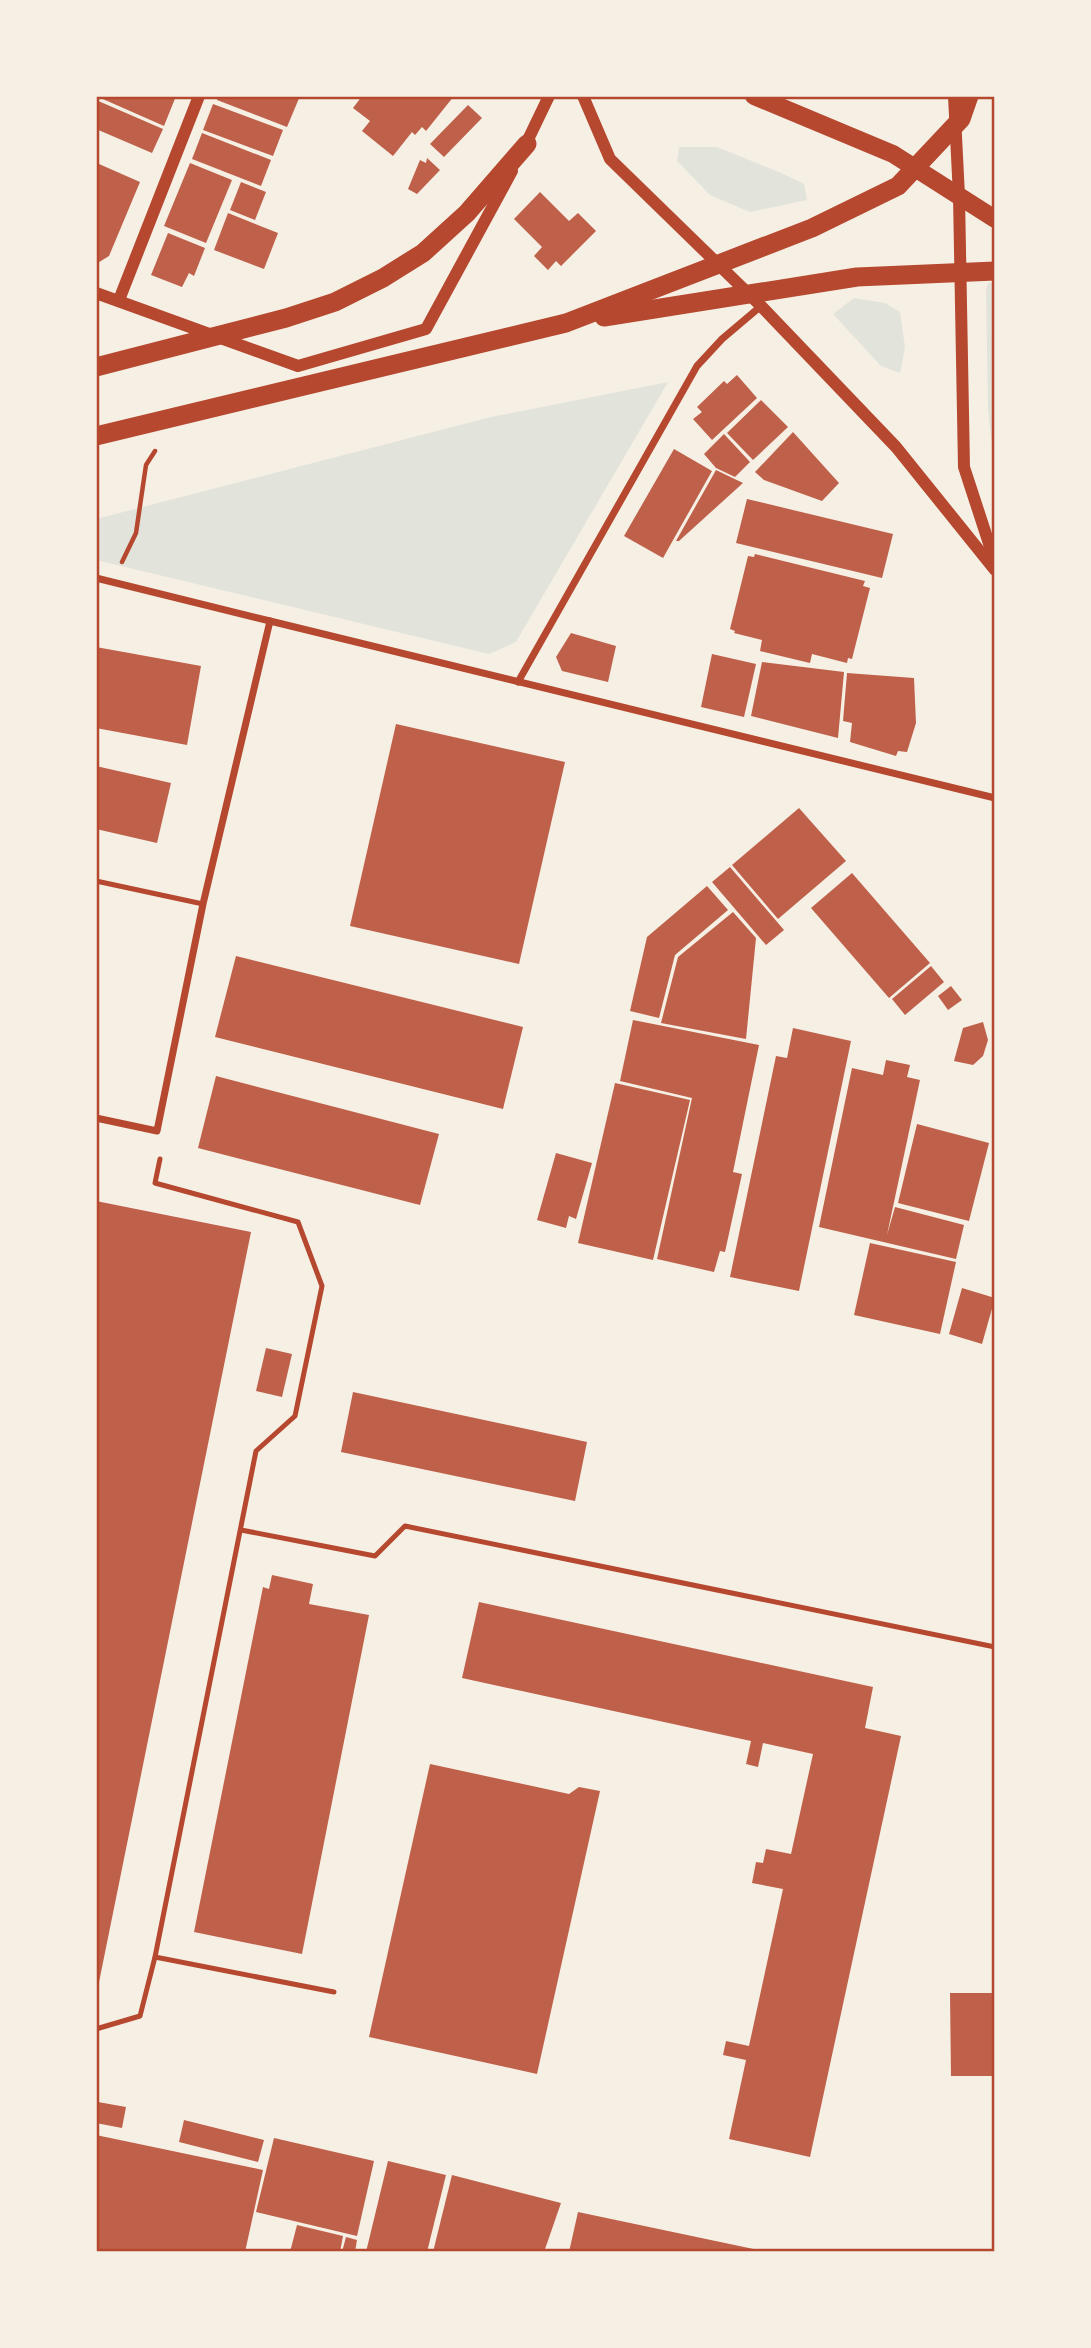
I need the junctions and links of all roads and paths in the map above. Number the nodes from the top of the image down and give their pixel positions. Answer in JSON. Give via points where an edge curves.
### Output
{"nodes":[{"id":1,"x":199,"y":96,"type":"edge"},
{"id":2,"x":549,"y":96,"type":"edge"},
{"id":3,"x":583,"y":96,"type":"edge"},
{"id":4,"x":754,"y":96,"type":"edge"},
{"id":5,"x":954,"y":96,"type":"edge"},
{"id":6,"x":970,"y":96,"type":"edge"},
{"id":7,"x":527,"y":144,"type":"junction"},
{"id":8,"x":959,"y":196,"type":"junction"},
{"id":9,"x":995,"y":219,"type":"edge"},
{"id":10,"x":995,"y":271,"type":"edge"},
{"id":11,"x":96,"y":293,"type":"edge"},
{"id":12,"x":119,"y":300,"type":"junction"},
{"id":13,"x":761,"y":306,"type":"junction"},
{"id":14,"x":566,"y":323,"type":"junction"},
{"id":15,"x":96,"y":367,"type":"edge"},
{"id":16,"x":96,"y":436,"type":"edge"},
{"id":17,"x":160,"y":442,"type":"dead end"},
{"id":18,"x":995,"y":562,"type":"edge"},
{"id":19,"x":995,"y":570,"type":"edge"},
{"id":20,"x":96,"y":578,"type":"edge"},
{"id":21,"x":112,"y":581,"type":"junction"},
{"id":22,"x":270,"y":621,"type":"junction"},
{"id":23,"x":518,"y":682,"type":"junction"},
{"id":24,"x":995,"y":798,"type":"edge"},
{"id":25,"x":96,"y":881,"type":"edge"},
{"id":26,"x":203,"y":904,"type":"junction"},
{"id":27,"x":96,"y":1118,"type":"edge"},
{"id":28,"x":160,"y":1159,"type":"dead end"},
{"id":29,"x":241,"y":1530,"type":"junction"},
{"id":30,"x":995,"y":1647,"type":"edge"},
{"id":31,"x":155,"y":1957,"type":"junction"},
{"id":32,"x":334,"y":1992,"type":"dead end"},
{"id":33,"x":96,"y":2029,"type":"edge"}],
"edges":[{"from":1,"to":12,"type":"street"},
{"from":2,"to":7,"type":"street"},
{"from":3,"to":13,"type":"street","via":[[610,159]]},
{"from":4,"to":8,"type":"main road","via":[[893,155]]},
{"from":5,"to":8,"type":"street"},
{"from":6,"to":14,"type":"highway","via":[[961,119],[898,186],[813,228]]},
{"from":7,"to":12,"type":"street","via":[[426,328],[298,366]]},
{"from":7,"to":15,"type":"highway","via":[[467,213],[423,253],[383,278],[335,302],[286,318]]},
{"from":8,"to":9,"type":"main road"},
{"from":8,"to":18,"type":"street","via":[[964,467]]},
{"from":10,"to":14,"type":"highway","via":[[857,277]]},
{"from":11,"to":12,"type":"street"},
{"from":13,"to":19,"type":"street","via":[[896,447]]},
{"from":13,"to":23,"type":"street","via":[[697,366]]},
{"from":14,"to":16,"type":"highway"},
{"from":17,"to":21,"type":"path","via":[[146,465],[136,533]]},
{"from":20,"to":21,"type":"street"},
{"from":21,"to":22,"type":"street"},
{"from":22,"to":23,"type":"street"},
{"from":22,"to":26,"type":"street"},
{"from":23,"to":24,"type":"street"},
{"from":25,"to":26,"type":"lane"},
{"from":26,"to":27,"type":"street","via":[[157,1131]]},
{"from":28,"to":29,"type":"lane","via":[[155,1183],[298,1222],[322,1286],[295,1416],[256,1451]]},
{"from":29,"to":30,"type":"lane","via":[[375,1556],[405,1526]]},
{"from":29,"to":31,"type":"lane"},
{"from":31,"to":32,"type":"lane"},
{"from":31,"to":33,"type":"lane","via":[[139,2016]]}]}
